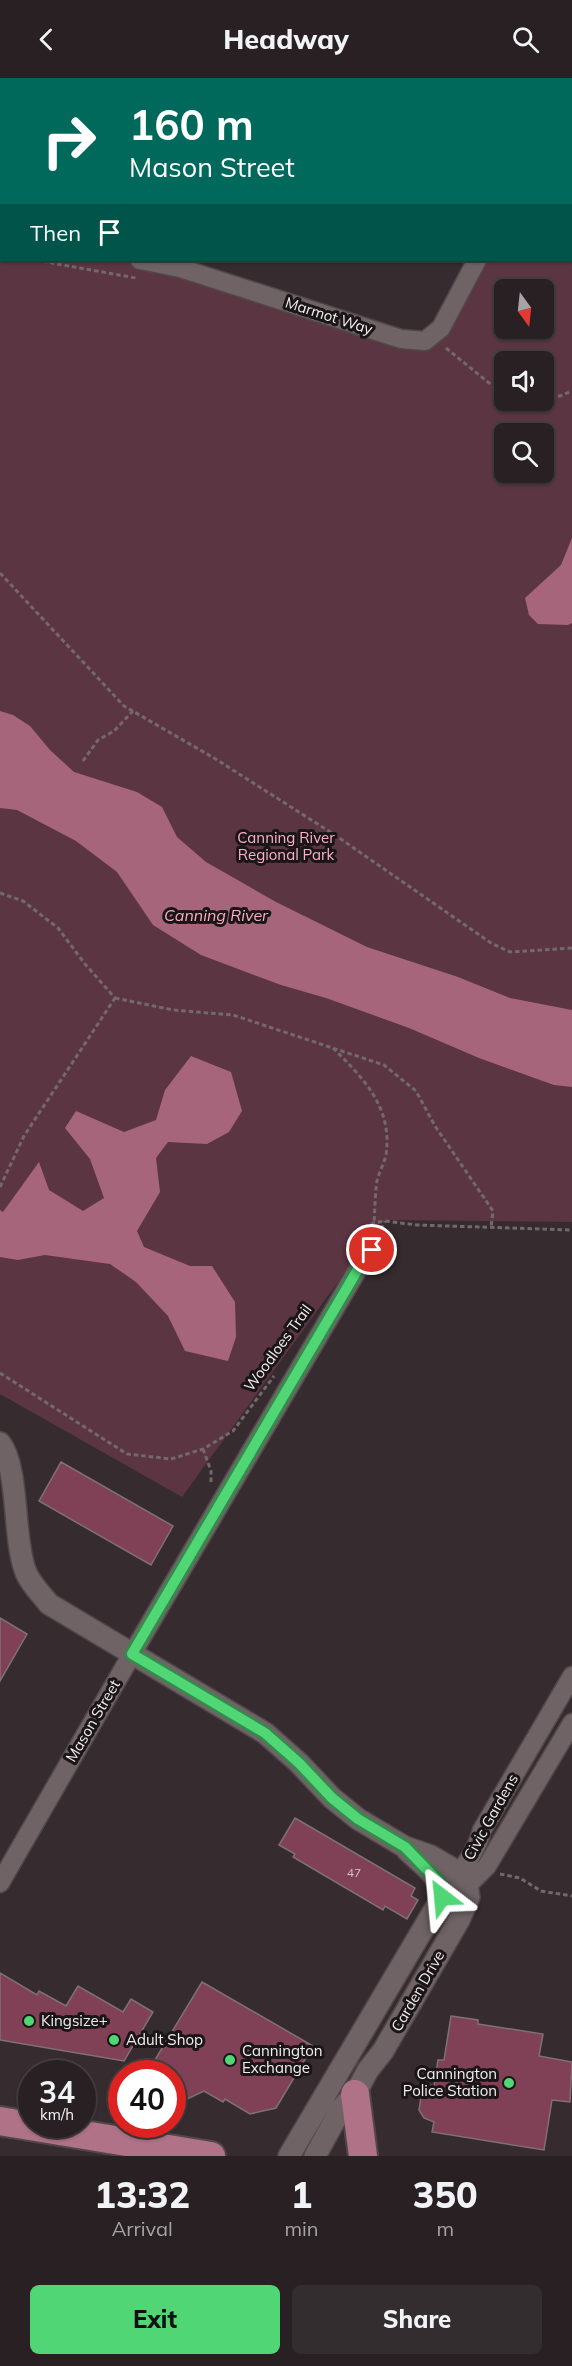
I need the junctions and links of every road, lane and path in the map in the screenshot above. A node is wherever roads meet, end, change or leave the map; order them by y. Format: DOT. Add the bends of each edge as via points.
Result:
graph roads {
  1 [pos="150,261"];
  2 [pos="476,261"];
  3 [pos="182,264"];
  4 [pos="446,348"];
  5 [pos="494,386"];
  6 [pos="572,391"];
  7 [pos="554,396"];
  8 [pos="0,573"];
  9 [pos="133,711"];
  10 [pos="83,761"];
  11 [pos="0,893"];
  12 [pos="572,948"];
  13 [pos="115,998"];
  14 [pos="332,1046"];
  15 [pos="0,1187"];
  16 [pos="374,1223"];
  17 [pos="490,1227"];
  18 [pos="572,1230"];
  19 [pos="367,1244"];
  20 [pos="279,1369"];
  21 [pos="0,1372"];
  22 [pos="0,1443"];
  23 [pos="203,1449"];
  24 [pos="219,1506"];
  25 [pos="132,1654"];
  26 [pos="572,1676"];
  27 [pos="572,1723"];
  28 [pos="405,1847"];
  29 [pos="496,1873"];
  30 [pos="464,1879"];
  31 [pos="0,1883"];
  32 [pos="443,1890"];
  33 [pos="572,1896"];
  34 [pos="371,2016"];
  35 [pos="395,2030"];
  36 [pos="355,2094"];
  37 [pos="0,2121"];
  38 [pos="211,2156"];
  39 [pos="290,2156"];
  40 [pos="315,2156"];
  41 [pos="363,2156"];
  1 -- 3 [label="street, Marmot Way"];
  2 -- 3 [label="street, Marmot Way" via="441,328 424,341 400,339"];
  4 -- 5 [label="path"];
  6 -- 7 [label="path"];
  8 -- 9 [label="path" via="124,706"];
  9 -- 10 [label="path" via="114,731 98,740"];
  9 -- 12 [label="path" via="335,835 490,943 510,952"];
  11 -- 13 [label="path" via="23,901 58,928"];
  13 -- 14 [label="path" via="173,1010 233,1015"];
  13 -- 15 [label="path" via="24,1136"];
  14 -- 16 [label="path" via="376,1096 385,1125 386,1155 377,1181"];
  14 -- 17 [label="path" via="384,1065 416,1091 493,1211"];
  16 -- 17 [label="path"];
  16 -- 19 [label="path" via="366,1228"];
  17 -- 18 [label="path"];
  19 -- 24 [label="street, Mason Street" via="361,1264"];
  20 -- 23 [label="path, Woodloes Trail" via="232,1431"];
  21 -- 23 [label="path, Woodloes Trail" via="127,1454 171,1460"];
  22 -- 25 [label="street" via="11,1474 25,1573 49,1604"];
  23 -- 24 [label="path" via="211,1471 210,1500"];
  24 -- 25 [label="street, Mason Street"];
  25 -- 28 [label="street" via="265,1733 332,1798"];
  25 -- 31 [label="street, Mason Street"];
  26 -- 30 [label="street, Civic Gardens" via="482,1830"];
  27 -- 30 [label="street, Civic Gardens" via="487,1866"];
  28 -- 30 [label="street" via="431,1856"];
  28 -- 32 [label="street"];
  29 -- 33 [label="path" via="520,1878 541,1891"];
  30 -- 32 [label="street, Civic Gardens"];
  30 -- 35 [label="street, Carden Drive" via="469,1898 464,1910"];
  32 -- 34 [label="street, Carden Drive" via="439,1904"];
  34 -- 35 [label="street"];
  34 -- 39 [label="street, Carden Drive"];
  35 -- 36 [label="street, Carden Drive"];
  36 -- 40 [label="street, Carden Drive" via="341,2109"];
  36 -- 41 [label="highway"];
  37 -- 38 [label="highway"];
}
